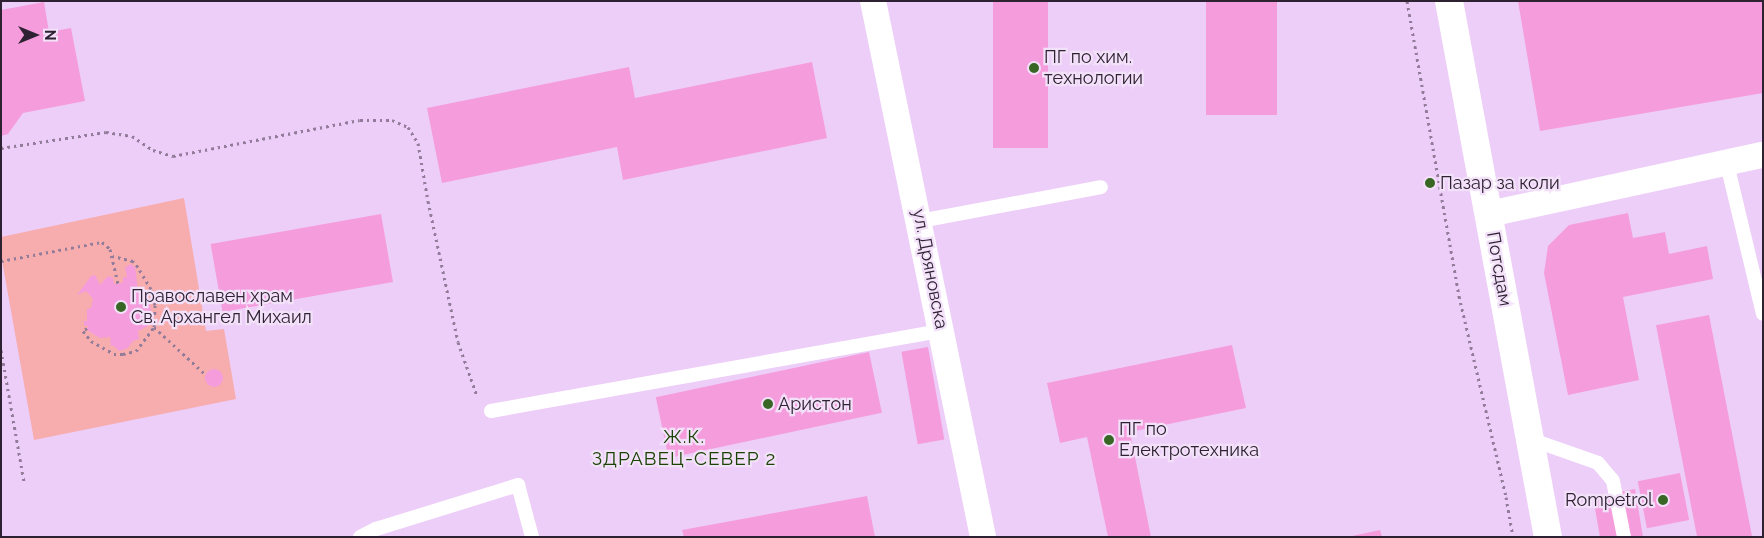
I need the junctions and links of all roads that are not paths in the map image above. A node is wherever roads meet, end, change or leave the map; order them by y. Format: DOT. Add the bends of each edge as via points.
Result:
graph roads {
  1 [pos="873,1"];
  2 [pos="1449,1"];
  3 [pos="1763,155"];
  4 [pos="1727,164"];
  5 [pos="1101,187"];
  6 [pos="1489,214"];
  7 [pos="920,221"];
  8 [pos="1761,292"];
  9 [pos="1763,314"];
  10 [pos="942,331"];
  11 [pos="491,410"];
  12 [pos="1530,439"];
  13 [pos="377,533"];
  14 [pos="360,537"];
  15 [pos="532,537"];
  16 [pos="983,537"];
  17 [pos="1548,537"];
  18 [pos="1624,537"];
  1 -- 7 [label="street, ул. Дряновска"];
  2 -- 6 [label="street, Потсдам"];
  3 -- 4 [label="street"];
  4 -- 6 [label="street"];
  4 -- 8 [label="lane"];
  5 -- 7 [label="lane"];
  6 -- 12 [label="street, Потсдам"];
  7 -- 10 [label="street, ул. Дряновска"];
  8 -- 9 [label="lane"];
  10 -- 11 [label="lane"];
  10 -- 16 [label="street, ул. Дряновска"];
  12 -- 17 [label="street, Потсдам"];
  12 -- 18 [label="lane" via="1598,463 1613,482"];
  13 -- 14 [label="lane"];
  13 -- 15 [label="lane" via="518,485"];
}
